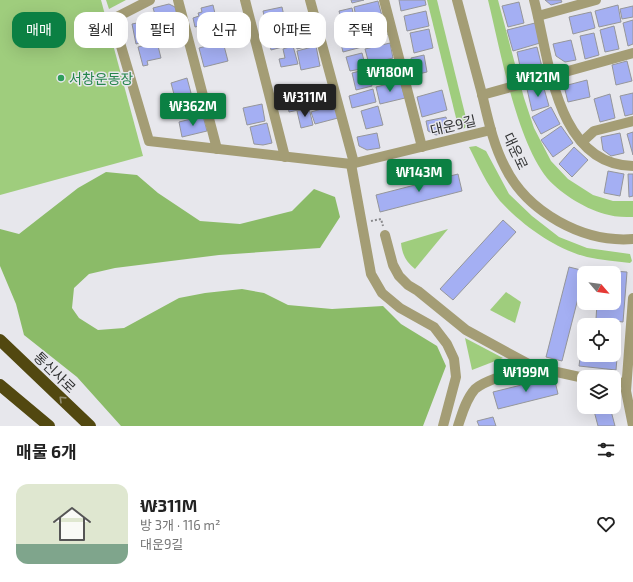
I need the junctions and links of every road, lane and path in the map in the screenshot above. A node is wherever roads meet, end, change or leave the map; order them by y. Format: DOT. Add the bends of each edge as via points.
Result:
graph roads {
  1 [pos="150,0"];
  2 [pos="178,0"];
  3 [pos="245,0"];
  4 [pos="310,0"];
  5 [pos="384,0"];
  6 [pos="457,0"];
  7 [pos="534,0"];
  8 [pos="596,0"];
  9 [pos="538,16"];
  10 [pos="633,53"];
  11 [pos="552,75"];
  12 [pos="482,95"];
  13 [pos="633,121"];
  14 [pos="491,130"];
  15 [pos="582,142"];
  16 [pos="422,147"];
  17 [pos="217,149"];
  18 [pos="285,157"];
  19 [pos="352,163"];
  20 [pos="633,166"];
  21 [pos="362,223"];
  22 [pos="384,235"];
  23 [pos="633,239"];
  24 [pos="633,298"];
  25 [pos="0,340"];
  26 [pos="534,367"];
  27 [pos="577,376"];
  28 [pos="0,385"];
  29 [pos="628,388"];
  30 [pos="50,426"];
  31 [pos="90,426"];
  32 [pos="443,426"];
  33 [pos="458,426"];
  34 [pos="633,426"];
  1 -- 17 [label="street, 대운9길" via="113,19 149,140"];
  2 -- 17 [label="street"];
  3 -- 18 [label="street"];
  4 -- 19 [label="street"];
  5 -- 16 [label="street, 대운9길"];
  6 -- 12 [label="street, 대운로"];
  7 -- 9 [label="street"];
  8 -- 9 [label="street"];
  9 -- 11 [label="street"];
  10 -- 11 [label="street"];
  11 -- 12 [label="street"];
  11 -- 15 [label="street" via="561,109"];
  12 -- 14 [label="street, 대운로"];
  13 -- 15 [label="street" via="594,131"];
  14 -- 16 [label="street, 대운9길"];
  14 -- 23 [label="street, 대운로" via="505,167 515,183 549,215 595,236"];
  15 -- 20 [label="street" via="606,160"];
  16 -- 19 [label="street, 대운9길"];
  17 -- 18 [label="street, 대운9길"];
  18 -- 19 [label="street, 대운9길"];
  19 -- 21 [label="street"];
  21 -- 22 [label="path" via="381,219"];
  21 -- 32 [label="street" via="371,274 382,293 400,308 434,327 447,344 454,359 456,376"];
  22 -- 26 [label="street" via="393,264 408,285 466,330"];
  24 -- 29 [label="street"];
  31 -- 25 [label="highway, 통신사로, one-way"];
  26 -- 27 [label="street"];
  26 -- 33 [label="street" via="493,380 476,389 463,408"];
  28 -- 30 [label="highway"];
  29 -- 34 [label="street"];
}
